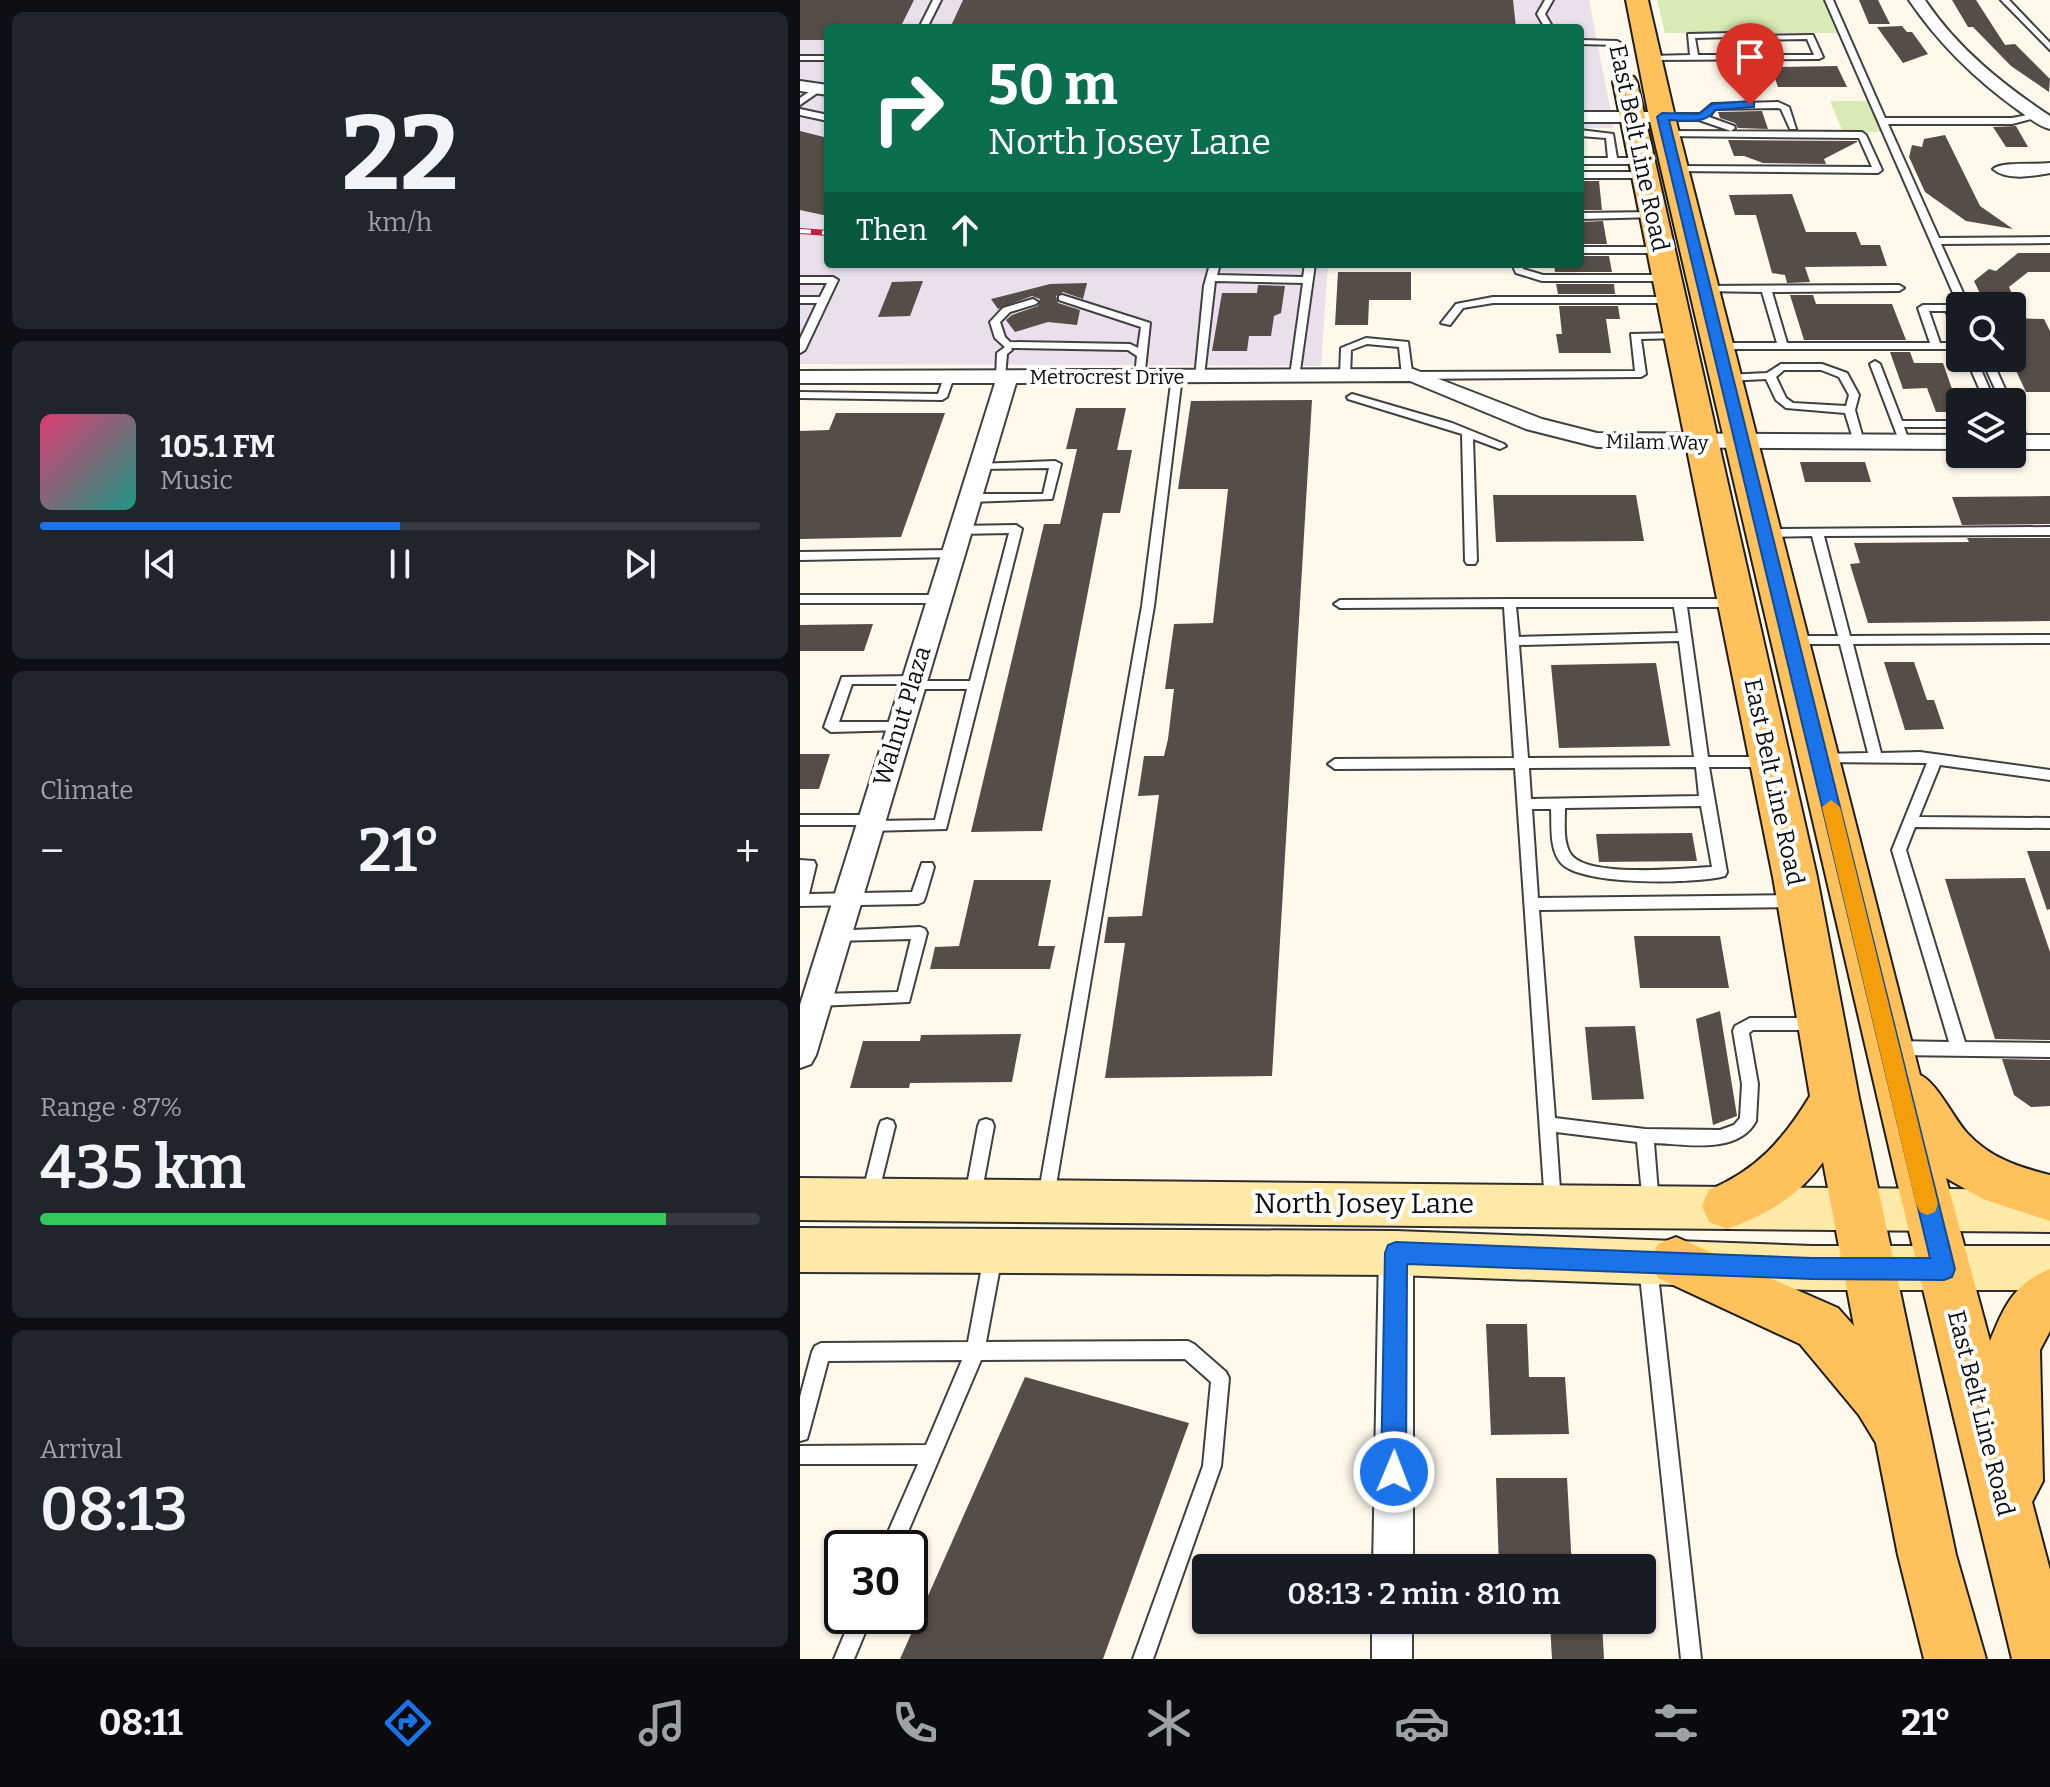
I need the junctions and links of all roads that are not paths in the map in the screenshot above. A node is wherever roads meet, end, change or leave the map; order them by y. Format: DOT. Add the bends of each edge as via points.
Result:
graph roads {
  1 [pos="937,0"];
  2 [pos="1549,0"];
  3 [pos="1637,0"];
  4 [pos="1829,0"];
  5 [pos="1917,0"];
  6 [pos="2005,0"];
  7 [pos="1611,14"];
  8 [pos="925,24"];
  9 [pos="1547,24"];
  10 [pos="1584,42"];
  11 [pos="1617,43"];
  12 [pos="2050,48"];
  13 [pos="800,58"];
  14 [pos="824,58"];
  15 [pos="1650,58"];
  16 [pos="1694,58"];
  17 [pos="800,86"];
  18 [pos="824,89"];
  19 [pos="824,90"];
  20 [pos="800,102"];
  21 [pos="800,112"];
  22 [pos="824,117"];
  23 [pos="1584,117"];
  24 [pos="1633,117"];
  25 [pos="1700,117"];
  26 [pos="2044,120"];
  27 [pos="1883,121"];
  28 [pos="1664,125"];
  29 [pos="1793,127"];
  30 [pos="1821,127"];
  31 [pos="1584,133"];
  32 [pos="1584,161"];
  33 [pos="1613,161"];
  34 [pos="1643,168"];
  35 [pos="1675,168"];
  36 [pos="2050,168"];
  37 [pos="2002,169"];
  38 [pos="1584,175"];
  39 [pos="1654,215"];
  40 [pos="1584,216"];
  41 [pos="2050,240"];
  42 [pos="1935,241"];
  43 [pos="1584,250"];
  44 [pos="1661,250"];
  45 [pos="1214,268"];
  46 [pos="1310,268"];
  47 [pos="1518,268"];
  48 [pos="1211,278"];
  49 [pos="800,280"];
  50 [pos="1308,280"];
  51 [pos="1899,288"];
  52 [pos="1669,289"];
  53 [pos="1704,289"];
  54 [pos="1766,289"];
  55 [pos="1957,292"];
  56 [pos="1062,298"];
  57 [pos="800,300"];
  58 [pos="824,300"];
  59 [pos="1033,302"];
  60 [pos="1946,308"];
  61 [pos="1446,323"];
  62 [pos="800,325"];
  63 [pos="812,325"];
  64 [pos="1679,336"];
  65 [pos="1718,346"];
  66 [pos="1783,346"];
  67 [pos="1936,346"];
  68 [pos="1946,346"];
  69 [pos="1007,348"];
  70 [pos="800,350"];
  71 [pos="1142,355"];
  72 [pos="1875,364"];
  73 [pos="1003,374"];
  74 [pos="1177,376"];
  75 [pos="1199,376"];
  76 [pos="1295,376"];
  77 [pos="1410,376"];
  78 [pos="1770,376"];
  79 [pos="800,377"];
  80 [pos="949,377"];
  81 [pos="1140,377"];
  82 [pos="1726,378"];
  83 [pos="1348,386"];
  84 [pos="800,395"];
  85 [pos="1850,410"];
  86 [pos="1946,426"];
  87 [pos="1901,433"];
  88 [pos="1467,434"];
  89 [pos="1946,440"];
  90 [pos="1859,442"];
  91 [pos="2026,442"];
  92 [pos="2050,442"];
  93 [pos="1701,443"];
  94 [pos="1742,443"];
  95 [pos="1500,446"];
  96 [pos="979,466"];
  97 [pos="969,498"];
  98 [pos="2050,531"];
  99 [pos="1817,532"];
  100 [pos="1765,533"];
  101 [pos="956,542"];
  102 [pos="800,556"];
  103 [pos="1471,561"];
  104 [pos="800,599"];
  105 [pos="938,599"];
  106 [pos="1510,603"];
  107 [pos="1680,603"];
  108 [pos="1735,603"];
  109 [pos="1340,604"];
  110 [pos="1684,637"];
  111 [pos="2050,639"];
  112 [pos="1792,640"];
  113 [pos="1845,640"];
  114 [pos="1513,641"];
  115 [pos="912,682"];
  116 [pos="975,685"];
  117 [pos="899,727"];
  118 [pos="1876,758"];
  119 [pos="1820,759"];
  120 [pos="1935,760"];
  121 [pos="1521,762"];
  122 [pos="1704,762"];
  123 [pos="1769,762"];
  124 [pos="1335,764"];
  125 [pos="2050,775"];
  126 [pos="1707,801"];
  127 [pos="1558,803"];
  128 [pos="1524,804"];
  129 [pos="800,820"];
  130 [pos="1911,822"];
  131 [pos="869,823"];
  132 [pos="2050,823"];
  133 [pos="800,865"];
  134 [pos="927,867"];
  135 [pos="846,898"];
  136 [pos="800,900"];
  137 [pos="1799,901"];
  138 [pos="1531,904"];
  139 [pos="835,935"];
  140 [pos="1874,981"];
  141 [pos="812,991"];
  142 [pos="1822,1024"];
  143 [pos="1959,1049"];
  144 [pos="2050,1050"];
  145 [pos="800,1055"];
  146 [pos="1892,1058"];
  147 [pos="1835,1098"];
  148 [pos="1547,1124"];
  149 [pos="887,1126"];
  150 [pos="986,1126"];
  151 [pos="1645,1136"];
  152 [pos="2050,1198"];
  153 [pos="800,1199"];
  154 [pos="869,1200"];
  155 [pos="972,1200"];
  156 [pos="1046,1201"];
  157 [pos="1553,1204"];
  158 [pos="1651,1205"];
  159 [pos="1727,1206"];
  160 [pos="1857,1207"];
  161 [pos="1928,1208"];
  162 [pos="2050,1211"];
  163 [pos="800,1250"];
  164 [pos="993,1251"];
  165 [pos="1396,1253"];
  166 [pos="1662,1261"];
  167 [pos="2050,1268"];
  168 [pos="1870,1269"];
  169 [pos="1944,1269"];
  170 [pos="2050,1294"];
  171 [pos="975,1352"];
  172 [pos="800,1432"];
  173 [pos="1903,1437"];
  174 [pos="932,1454"];
  175 [pos="800,1455"];
  176 [pos="899,1530"];
  177 [pos="2014,1543"];
  178 [pos="1393,1554"];
  179 [pos="854,1634"];
  180 [pos="1392,1634"];
  181 [pos="844,1659"];
  182 [pos="1143,1659"];
  183 [pos="1392,1659"];
  184 [pos="1691,1659"];
  185 [pos="1955,1659"];
  186 [pos="2043,1659"];
  1 -- 8 [label="lane"];
  2 -- 9 [label="lane" via="1541,14"];
  3 -- 15 [label="main road, East Belt Line Road"];
  4 -- 27 [label="lane"];
  5 -- 26 [label="street" via="1945,38"];
  6 -- 12 [label="lane"];
  7 -- 11 [label="main road, East Belt Line Road"];
  10 -- 11 [label="lane"];
  11 -- 24 [label="main road, East Belt Line Road"];
  13 -- 14 [label="lane"];
  15 -- 16 [label="lane"];
  15 -- 28 [label="main road, East Belt Line Road"];
  16 -- 16 [label="lane" via="1790,57 1819,57 1810,37 1732,35 1691,36"];
  17 -- 18 [label="street"];
  19 -- 20 [label="lane"];
  21 -- 22 [label="lane"];
  23 -- 24 [label="street"];
  24 -- 28 [label="street"];
  24 -- 34 [label="main road, East Belt Line Road"];
  25 -- 28 [label="lane"];
  25 -- 29 [label="lane" via="1725,128"];
  25 -- 29 [label="lane" via="1722,105 1778,105 1785,107"];
  26 -- 27 [label="lane"];
  27 -- 42 [label="lane"];
  28 -- 35 [label="main road, East Belt Line Road"];
  28 -- 35 [label="lane" via="1862,135 1878,170"];
  29 -- 30 [label="lane"];
  31 -- 33 [label="lane" via="1610,136"];
  32 -- 33 [label="lane"];
  33 -- 34 [label="lane"];
  34 -- 38 [label="lane"];
  34 -- 39 [label="main road, East Belt Line Road"];
  35 -- 53 [label="main road, East Belt Line Road"];
  36 -- 37 [label="street"];
  39 -- 40 [label="lane"];
  39 -- 44 [label="main road, East Belt Line Road"];
  41 -- 42 [label="lane"];
  42 -- 55 [label="lane"];
  43 -- 44 [label="lane"];
  44 -- 52 [label="main road, East Belt Line Road"];
  45 -- 48 [label="lane"];
  46 -- 50 [label="lane"];
  47 -- 52 [label="lane" via="1527,276"];
  48 -- 50 [label="lane"];
  48 -- 75 [label="lane"];
  49 -- 58 [label="lane" via="833,280"];
  50 -- 76 [label="lane"];
  51 -- 54 [label="lane"];
  52 -- 61 [label="lane" via="1493,300 1460,306"];
  52 -- 64 [label="main road, East Belt Line Road"];
  53 -- 54 [label="lane"];
  53 -- 65 [label="main road, East Belt Line Road"];
  54 -- 66 [label="lane"];
  56 -- 71 [label="lane" via="1146,325"];
  57 -- 58 [label="lane"];
  58 -- 63 [label="lane"];
  59 -- 69 [label="lane" via="999,314 995,322"];
  60 -- 67 [label="lane" via="1923,308"];
  62 -- 63 [label="lane"];
  63 -- 70 [label="lane"];
  64 -- 77 [label="lane" via="1635,336 1641,374"];
  64 -- 93 [label="main road, East Belt Line Road"];
  65 -- 66 [label="lane"];
  65 -- 82 [label="main road, East Belt Line Road"];
  66 -- 67 [label="lane"];
  67 -- 68 [label="lane"];
  69 -- 71 [label="lane" via="1130,347"];
  69 -- 73 [label="lane" via="1010,358"];
  71 -- 81 [label="lane"];
  72 -- 87 [label="lane"];
  73 -- 80 [label="street, Metrocrest Drive"];
  73 -- 81 [label="street, Metrocrest Drive"];
  73 -- 96 [label="street, Walnut Plaza"];
  74 -- 75 [label="street, Metrocrest Drive"];
  74 -- 81 [label="street, Metrocrest Drive"];
  74 -- 156 [label="lane" via="1148,606"];
  75 -- 76 [label="street, Metrocrest Drive"];
  76 -- 83 [label="street, Metrocrest Drive"];
  77 -- 83 [label="street, Metrocrest Drive"];
  77 -- 83 [label="lane" via="1404,344 1366,341 1346,348"];
  77 -- 93 [label="street, Milam Way" via="1565,433 1597,440"];
  78 -- 82 [label="lane"];
  78 -- 85 [label="lane" via="1781,400 1790,406"];
  78 -- 85 [label="lane" via="1781,367 1835,370 1854,395"];
  79 -- 80 [label="street, Metrocrest Drive"];
  80 -- 84 [label="lane" via="942,397"];
  82 -- 94 [label="main road, East Belt Line Road"];
  83 -- 88 [label="lane"];
  85 -- 90 [label="lane"];
  86 -- 87 [label="lane"];
  87 -- 89 [label="street, Milam Way"];
  87 -- 90 [label="street, Milam Way"];
  88 -- 95 [label="lane"];
  88 -- 103 [label="lane"];
  90 -- 94 [label="street, Milam Way"];
  91 -- 92 [label="street"];
  93 -- 94 [label="street, Milam Way"];
  93 -- 108 [label="main road, East Belt Line Road"];
  94 -- 100 [label="main road, East Belt Line Road"];
  96 -- 97 [label="street, Walnut Plaza"];
  96 -- 97 [label="lane" via="1055,464 1048,497"];
  97 -- 101 [label="street, Walnut Plaza"];
  98 -- 99 [label="lane"];
  99 -- 100 [label="lane"];
  99 -- 113 [label="lane"];
  100 -- 112 [label="main road, East Belt Line Road"];
  101 -- 102 [label="lane"];
  101 -- 105 [label="street, Walnut Plaza"];
  101 -- 116 [label="lane" via="1016,529"];
  104 -- 105 [label="lane"];
  105 -- 115 [label="street, Walnut Plaza"];
  106 -- 107 [label="lane"];
  106 -- 109 [label="lane"];
  106 -- 114 [label="lane"];
  107 -- 108 [label="lane"];
  107 -- 110 [label="lane"];
  108 -- 119 [label="main road" via="1761,631 1783,724"];
  108 -- 123 [label="main road, East Belt Line Road"];
  110 -- 114 [label="lane"];
  110 -- 122 [label="lane"];
  111 -- 113 [label="lane"];
  112 -- 113 [label="lane"];
  112 -- 119 [label="main road, East Belt Line Road"];
  113 -- 118 [label="lane"];
  114 -- 121 [label="lane"];
  115 -- 116 [label="lane"];
  115 -- 117 [label="street, Walnut Plaza"];
  115 -- 117 [label="lane" via="847,680 831,727"];
  116 -- 131 [label="lane" via="941,825"];
  117 -- 131 [label="street, Walnut Plaza"];
  118 -- 119 [label="lane"];
  118 -- 120 [label="lane"];
  119 -- 140 [label="main road, East Belt Line Road"];
  120 -- 125 [label="lane"];
  120 -- 130 [label="lane"];
  121 -- 122 [label="lane"];
  121 -- 124 [label="lane"];
  121 -- 128 [label="lane"];
  122 -- 123 [label="lane"];
  122 -- 126 [label="lane"];
  123 -- 137 [label="main road, East Belt Line Road"];
  123 -- 140 [label="main road" via="1801,788 1838,924"];
  126 -- 127 [label="lane"];
  126 -- 127 [label="lane" via="1720,872 1609,874 1570,863 1563,855"];
  127 -- 128 [label="lane"];
  128 -- 138 [label="lane"];
  129 -- 131 [label="lane"];
  130 -- 132 [label="lane"];
  130 -- 143 [label="lane" via="1899,850"];
  131 -- 135 [label="street, Walnut Plaza"];
  133 -- 136 [label="lane" via="809,865"];
  134 -- 135 [label="lane" via="918,898"];
  135 -- 136 [label="lane"];
  135 -- 139 [label="street, Walnut Plaza"];
  137 -- 138 [label="lane"];
  137 -- 142 [label="main road, East Belt Line Road"];
  138 -- 148 [label="lane"];
  139 -- 141 [label="street, Walnut Plaza"];
  139 -- 141 [label="lane" via="920,933 904,998"];
  140 -- 146 [label="main road, East Belt Line Road"];
  141 -- 145 [label="street, Walnut Plaza"];
  142 -- 147 [label="main road, East Belt Line Road"];
  142 -- 151 [label="lane" via="1750,1024 1741,1031 1750,1084 1748,1121 1739,1131 1720,1137"];
  143 -- 144 [label="lane"];
  143 -- 146 [label="lane"];
  146 -- 152 [label="main road" via="1936,1134 1958,1160 1980,1175"];
  146 -- 161 [label="main road, East Belt Line Road"];
  147 -- 159 [label="main road" via="1803,1154 1774,1182"];
  147 -- 160 [label="main road, East Belt Line Road"];
  148 -- 151 [label="lane"];
  148 -- 157 [label="lane"];
  149 -- 154 [label="lane"];
  150 -- 155 [label="lane"];
  151 -- 158 [label="lane"];
  153 -- 154 [label="main road, North Josey Lane"];
  154 -- 155 [label="main road, North Josey Lane"];
  155 -- 156 [label="main road, North Josey Lane"];
  156 -- 157 [label="main road, North Josey Lane"];
  157 -- 158 [label="main road, North Josey Lane"];
  158 -- 159 [label="main road, North Josey Lane"];
  159 -- 160 [label="main road, North Josey Lane"];
  160 -- 161 [label="main road, North Josey Lane"];
  160 -- 168 [label="main road, East Belt Line Road"];
  161 -- 162 [label="main road, North Josey Lane"];
  161 -- 169 [label="main road, East Belt Line Road"];
  163 -- 164 [label="main road, North Josey Lane"];
  164 -- 165 [label="main road, North Josey Lane"];
  164 -- 171 [label="lane"];
  165 -- 166 [label="main road, North Josey Lane"];
  165 -- 178 [label="street"];
  166 -- 168 [label="main road, North Josey Lane"];
  166 -- 173 [label="main road" via="1819,1326 1879,1396"];
  166 -- 184 [label="lane"];
  167 -- 169 [label="main road, North Josey Lane"];
  168 -- 169 [label="main road, North Josey Lane"];
  168 -- 173 [label="main road, East Belt Line Road"];
  169 -- 177 [label="main road, East Belt Line Road"];
  170 -- 177 [label="main road" via="2027,1317 2013,1350"];
  171 -- 172 [label="lane" via="821,1352"];
  171 -- 174 [label="lane"];
  171 -- 182 [label="lane" via="1188,1350 1220,1378 1212,1466"];
  173 -- 185 [label="main road, East Belt Line Road"];
  174 -- 175 [label="lane"];
  174 -- 176 [label="lane"];
  177 -- 186 [label="main road, East Belt Line Road"];
  179 -- 181 [label="lane"];
  180 -- 183 [label="street"];
}
